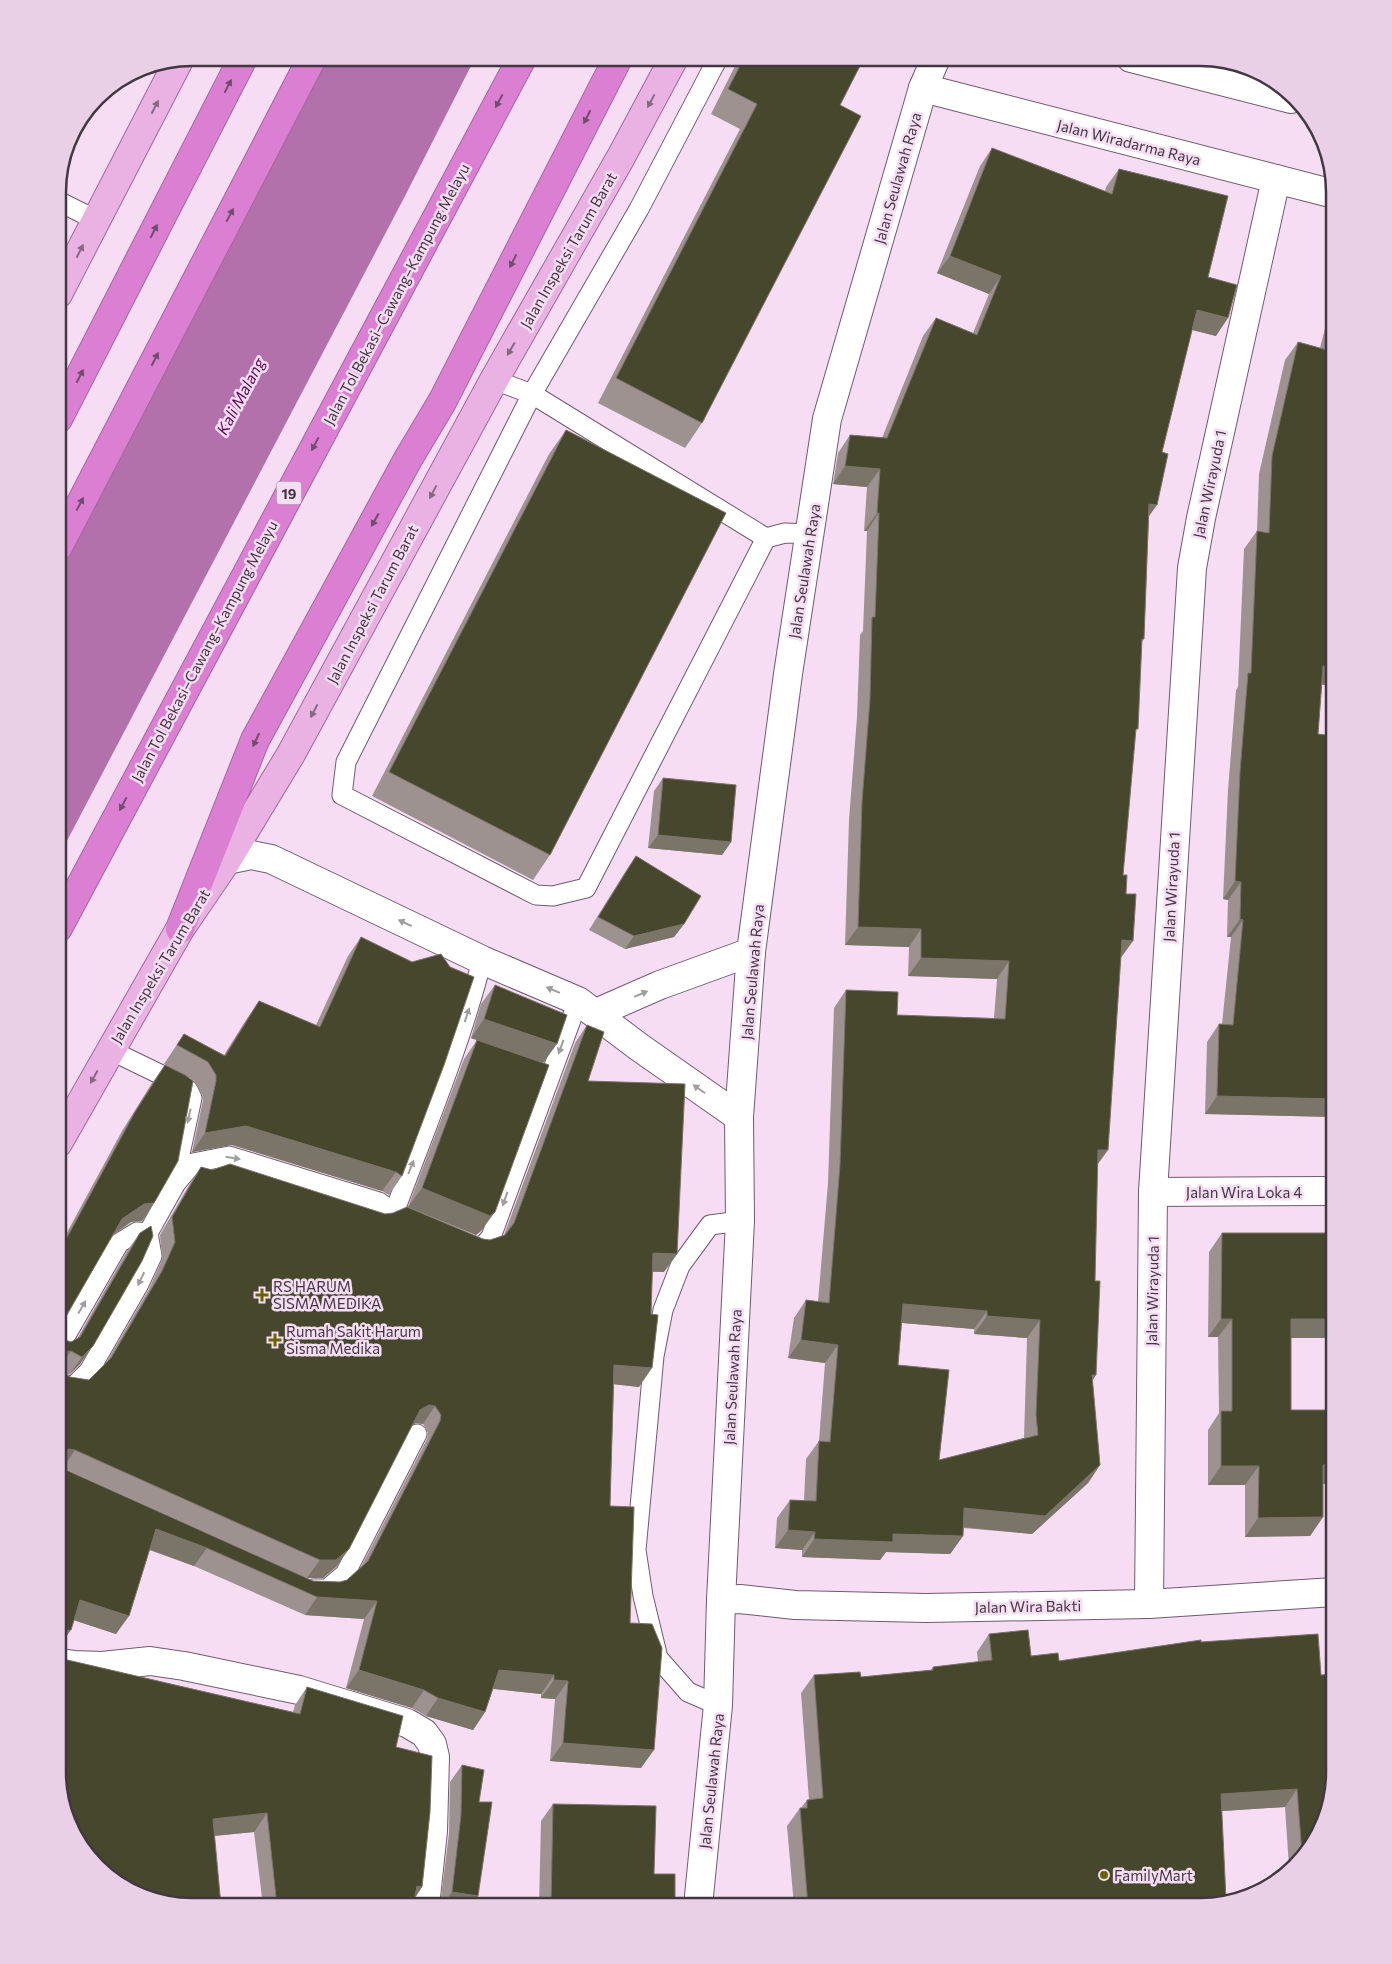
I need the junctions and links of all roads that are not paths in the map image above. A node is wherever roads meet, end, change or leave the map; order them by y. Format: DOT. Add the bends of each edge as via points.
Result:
graph roads {
  1 [pos="239,66"];
  2 [pos="308,66"];
  3 [pos="518,66"];
  4 [pos="614,66"];
  5 [pos="669,66"];
  6 [pos="175,67"];
  7 [pos="714,67"];
  8 [pos="932,67"];
  9 [pos="1166,67"];
  10 [pos="923,88"];
  11 [pos="1281,97"];
  12 [pos="1276,179"];
  13 [pos="1326,192"];
  14 [pos="67,205"];
  15 [pos="96,220"];
  16 [pos="67,277"];
  17 [pos="494,380"];
  18 [pos="532,394"];
  19 [pos="67,402"];
  20 [pos="67,530"];
  21 [pos="811,534"];
  22 [pos="766,538"];
  23 [pos="227,860"];
  24 [pos="67,912"];
  25 [pos="180,928"];
  26 [pos="751,952"];
  27 [pos="482,960"];
  28 [pos="587,1007"];
  29 [pos="457,1045"];
  30 [pos="110,1050"];
  31 [pos="476,1051"];
  32 [pos="531,1070"];
  33 [pos="550,1077"];
  34 [pos="740,1117"];
  35 [pos="66,1127"];
  36 [pos="176,1183"];
  37 [pos="282,1191"];
  38 [pos="1326,1191"];
  39 [pos="1153,1192"];
  40 [pos="394,1213"];
  41 [pos="367,1218"];
  42 [pos="740,1222"];
  43 [pos="430,1228"];
  44 [pos="148,1233"];
  45 [pos="448,1236"];
  46 [pos="66,1335"];
  47 [pos="66,1386"];
  48 [pos="416,1434"];
  49 [pos="296,1585"];
  50 [pos="1326,1593"];
  51 [pos="721,1600"];
  52 [pos="1149,1604"];
  53 [pos="66,1664"];
  54 [pos="718,1705"];
  55 [pos="427,1897"];
  56 [pos="699,1898"];
  19 -- 1 [label="highway, one-way"];
  20 -- 2 [label="highway, one-way"];
  3 -- 24 [label="highway, Jalan Tol Bekasi–Cawang–Kampung Melayu / 19, one-way"];
  4 -- 25 [label="highway, one-way" via="442,402 255,740"];
  5 -- 17 [label="main road, Jalan Inspeksi Tarum Barat, one-way"];
  15 -- 6 [label="main road, one-way"];
  7 -- 18 [label="lane" via="639,209"];
  8 -- 10 [label="street, Jalan Seulawah Raya"];
  9 -- 11 [label="street"];
  10 -- 12 [label="street, Jalan Wiradarma Raya"];
  10 -- 21 [label="street, Jalan Seulawah Raya" via="827,419"];
  12 -- 13 [label="street, Jalan Wiradarma Raya"];
  12 -- 39 [label="street, Jalan Wirayuda 1" via="1200,518 1192,568"];
  14 -- 15 [label="lane"];
  16 -- 15 [label="main road, one-way"];
  17 -- 18 [label="lane"];
  17 -- 23 [label="main road, Jalan Inspeksi Tarum Barat, one-way" via="291,754"];
  18 -- 22 [label="lane"];
  18 -- 22 [label="lane" via="346,762 342,795 536,894 553,896 586,888"];
  21 -- 22 [label="lane" via="785,533"];
  21 -- 26 [label="street, Jalan Seulawah Raya"];
  23 -- 25 [label="main road, Jalan Inspeksi Tarum Barat"];
  27 -- 23 [label="street, one-way" via="271,859 251,855"];
  25 -- 30 [label="main road, Jalan Inspeksi Tarum Barat"];
  28 -- 26 [label="street, one-way"];
  26 -- 34 [label="street, Jalan Seulawah Raya"];
  28 -- 27 [label="street, one-way"];
  29 -- 27 [label="lane, one-way"];
  28 -- 33 [label="lane, one-way"];
  34 -- 28 [label="street, one-way"];
  29 -- 31 [label="lane"];
  40 -- 29 [label="lane, one-way"];
  30 -- 35 [label="main road, Jalan Inspeksi Tarum Barat, one-way"];
  30 -- 36 [label="lane, one-way" via="178,1082 192,1098"];
  32 -- 33 [label="lane"];
  33 -- 45 [label="lane, one-way" via="491,1237 484,1246 475,1247"];
  34 -- 42 [label="street, Jalan Seulawah Raya"];
  36 -- 37 [label="lane" via="217,1170"];
  36 -- 40 [label="lane, one-way" via="193,1163 229,1156 378,1202"];
  36 -- 44 [label="lane"];
  38 -- 39 [label="street, Jalan Wira Loka 4"];
  39 -- 52 [label="street, Jalan Wirayuda 1"];
  40 -- 41 [label="lane" via="376,1220"];
  40 -- 43 [label="lane"];
  42 -- 51 [label="street, Jalan Seulawah Raya"];
  42 -- 54 [label="lane" via="710,1225 680,1266 663,1310 654,1356 636,1550 642,1596 658,1658 688,1692"];
  46 -- 44 [label="lane, one-way" via="119,1243 137,1232"];
  44 -- 47 [label="lane, one-way" via="152,1256 140,1284 89,1371 73,1387"];
  48 -- 49 [label="lane" via="345,1574 327,1588 305,1589"];
  50 -- 52 [label="street, Jalan Wira Bakti"];
  51 -- 52 [label="street, Jalan Wira Bakti" via="926,1608"];
  51 -- 54 [label="street, Jalan Seulawah Raya"];
  53 -- 55 [label="street" via="102,1666 150,1661 184,1666 299,1690 407,1723 424,1733 432,1744 435,1757"];
  54 -- 56 [label="street, Jalan Seulawah Raya"];
}
